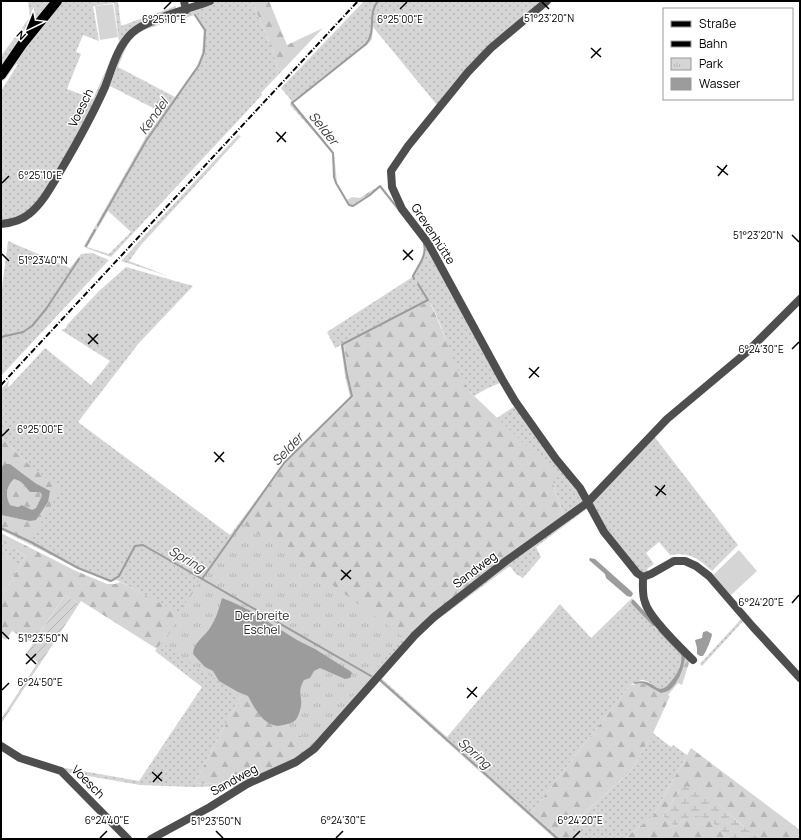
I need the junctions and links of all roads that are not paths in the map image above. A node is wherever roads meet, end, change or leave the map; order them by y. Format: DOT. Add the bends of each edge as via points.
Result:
graph roads {
  1 [pos="57,1"];
  2 [pos="184,1"];
  3 [pos="210,1"];
  4 [pos="547,1"];
  5 [pos="186,10"];
  6 [pos="1,75"];
  7 [pos="1,224"];
  8 [pos="800,299"];
  9 [pos="587,503"];
  10 [pos="643,577"];
  11 [pos="693,660"];
  12 [pos="800,678"];
  13 [pos="1,746"];
  14 [pos="128,839"];
  15 [pos="151,839"];
  1 -- 6 [label="main road"];
  2 -- 5 [label="street"];
  3 -- 5 [label="street, Voesch"];
  4 -- 9 [label="street, Grevenhütte" via="491,48 468,72 402,154 391,171 392,187 402,209 428,243 515,401 580,488"];
  5 -- 7 [label="street, Voesch" via="145,24 126,40 89,121 43,200 30,214"];
  8 -- 9 [label="street, Sandweg" via="747,352 667,419"];
  9 -- 10 [label="street, Grevenhütte" via="604,532"];
  9 -- 15 [label="street, Sandweg" via="434,617 314,749 296,762 247,784"];
  10 -- 11 [label="street" via="645,603 650,612"];
  10 -- 12 [label="street" via="674,561 686,561 696,566 709,576"];
  13 -- 14 [label="street, Voesch" via="20,758 61,771"];
}
